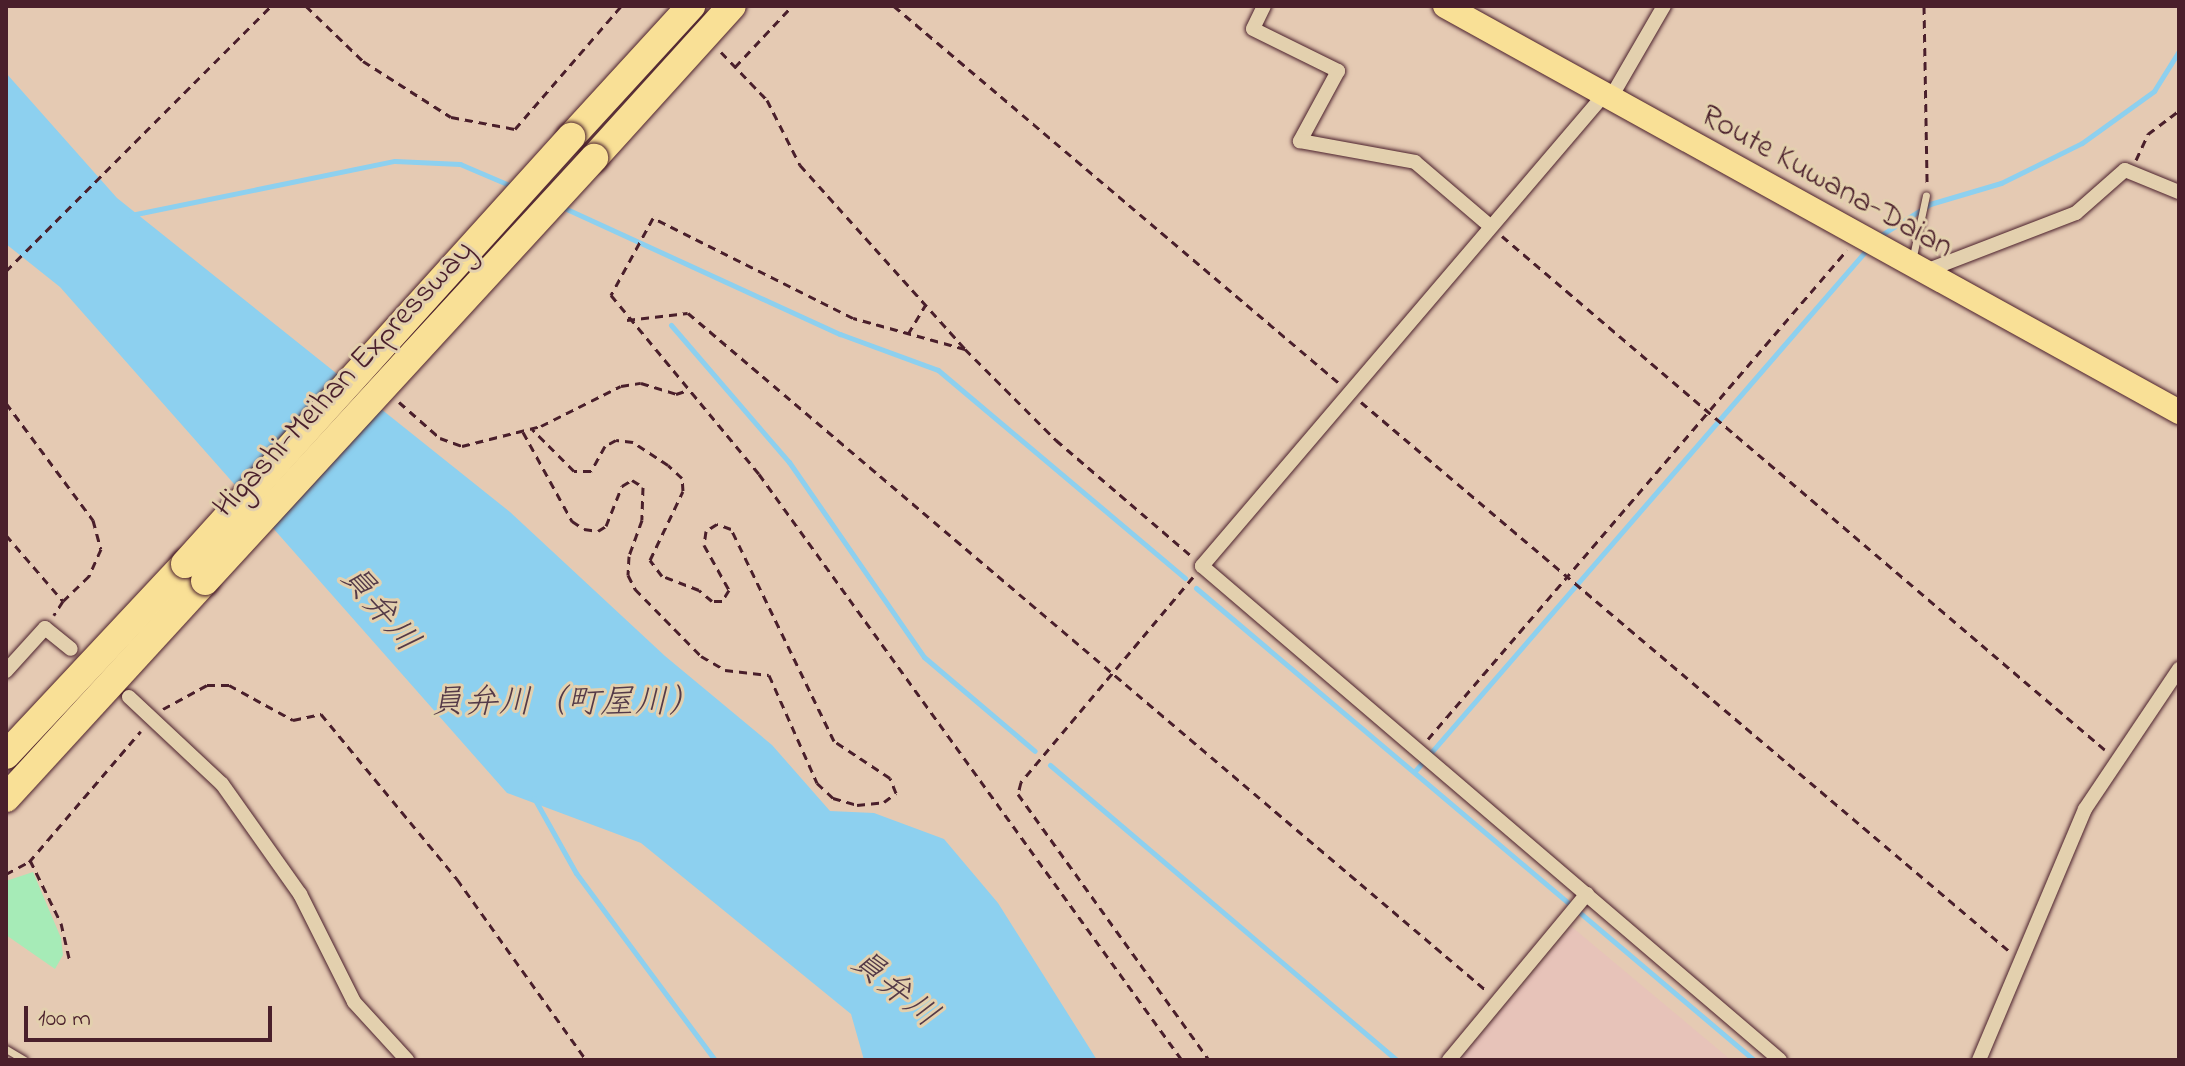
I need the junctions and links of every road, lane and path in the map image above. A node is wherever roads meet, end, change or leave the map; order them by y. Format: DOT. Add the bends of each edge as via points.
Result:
graph roads {
  1 [pos="271,6"];
  2 [pos="306,6"];
  3 [pos="621,6"];
  4 [pos="691,6"];
  5 [pos="732,6"];
  6 [pos="792,6"];
  7 [pos="894,6"];
  8 [pos="1264,6"];
  9 [pos="1445,6"];
  10 [pos="1664,6"];
  11 [pos="1924,6"];
  12 [pos="721,52"];
  13 [pos="735,67"];
  14 [pos="1606,98"];
  15 [pos="2179,111"];
  16 [pos="2131,171"];
  17 [pos="2179,192"];
  18 [pos="1926,195"];
  19 [pos="1490,226"];
  20 [pos="1866,243"];
  21 [pos="1916,270"];
  22 [pos="6,271"];
  23 [pos="925,306"];
  24 [pos="627,320"];
  25 [pos="908,334"];
  26 [pos="965,349"];
  27 [pos="688,390"];
  28 [pos="1349,392"];
  29 [pos="392,398"];
  30 [pos="6,403"];
  31 [pos="2179,412"];
  32 [pos="1710,413"];
  33 [pos="532,429"];
  34 [pos="523,432"];
  35 [pos="6,535"];
  36 [pos="1202,566"];
  37 [pos="195,572"];
  38 [pos="1565,579"];
  39 [pos="63,601"];
  40 [pos="45,628"];
  41 [pos="71,649"];
  42 [pos="2179,669"];
  43 [pos="6,671"];
  44 [pos="1112,673"];
  45 [pos="129,697"];
  46 [pos="153,715"];
  47 [pos="1419,751"];
  48 [pos="6,755"];
  49 [pos="2119,762"];
  50 [pos="6,798"];
  51 [pos="30,860"];
  52 [pos="6,874"];
  53 [pos="1584,898"];
  54 [pos="69,959"];
  55 [pos="2020,960"];
  56 [pos="1499,1001"];
  57 [pos="6,1049"];
  58 [pos="24,1060"];
  59 [pos="407,1060"];
  60 [pos="586,1060"];
  61 [pos="1182,1060"];
  62 [pos="1209,1060"];
  63 [pos="1449,1060"];
  64 [pos="1780,1060"];
  65 [pos="1979,1060"];
  1 -- 22 [label="path"];
  2 -- 3 [label="path" via="363,61 451,117 515,129"];
  4 -- 37 [label="highway, Higashi-Meihan Expressway, bridge"];
  5 -- 37 [label="highway, Higashi-Meihan Expressway, bridge" via="594,158"];
  6 -- 13 [label="path"];
  7 -- 28 [label="path"];
  8 -- 19 [label="street" via="1253,29 1338,71 1300,141 1415,162"];
  9 -- 14 [label="main road, Route Kuwana-Daian"];
  10 -- 14 [label="street"];
  11 -- 18 [label="path"];
  12 -- 13 [label="path"];
  13 -- 23 [label="path" via="767,100 800,165"];
  14 -- 19 [label="street"];
  14 -- 20 [label="main road, Route Kuwana-Daian"];
  15 -- 16 [label="path" via="2148,134"];
  16 -- 17 [label="street"];
  16 -- 21 [label="street" via="2076,213"];
  18 -- 21 [label="lane"];
  19 -- 28 [label="street"];
  19 -- 32 [label="path"];
  20 -- 21 [label="main road, Route Kuwana-Daian"];
  20 -- 32 [label="path"];
  21 -- 31 [label="main road, Route Kuwana-Daian"];
  23 -- 25 [label="path"];
  23 -- 26 [label="path"];
  24 -- 25 [label="path" via="611,295 653,218 853,318"];
  24 -- 27 [label="path"];
  24 -- 44 [label="path" via="688,313"];
  25 -- 26 [label="path"];
  26 -- 36 [label="path" via="1056,440"];
  27 -- 33 [label="path" via="676,394 641,383 621,386"];
  27 -- 61 [label="path" via="759,474"];
  28 -- 36 [label="street"];
  28 -- 38 [label="path"];
  29 -- 34 [label="path" via="440,438 462,446"];
  30 -- 39 [label="path" via="93,520 101,549 89,576"];
  32 -- 38 [label="path"];
  32 -- 49 [label="path"];
  33 -- 34 [label="path"];
  33 -- 34 [label="path" via="574,471 591,471 605,446 616,440 633,442 682,478 683,491 650,560 662,576 722,601 729,590 704,545 706,531 717,524 731,529 834,741 890,778 896,793 884,802 857,805 833,798 817,783 769,675 725,670 701,656 635,589 628,575 629,556 642,520 643,487 632,480 622,486 606,526 584,529 572,521"];
  35 -- 39 [label="path"];
  36 -- 44 [label="path"];
  36 -- 47 [label="street"];
  37 -- 48 [label="highway, Higashi-Meihan Expressway"];
  37 -- 50 [label="highway, Higashi-Meihan Expressway"];
  38 -- 47 [label="path"];
  38 -- 55 [label="path"];
  39 -- 40 [label="path"];
  40 -- 41 [label="street"];
  40 -- 43 [label="street"];
  42 -- 49 [label="street"];
  44 -- 56 [label="path"];
  44 -- 62 [label="path" via="1021,782 1018,794"];
  45 -- 46 [label="street"];
  46 -- 51 [label="path" via="84,803"];
  46 -- 59 [label="street" via="222,784 300,894 354,1002"];
  46 -- 60 [label="path" via="207,685 229,685 293,720 321,714 457,879"];
  47 -- 53 [label="street"];
  49 -- 55 [label="street" via="2079,820"];
  51 -- 52 [label="path"];
  51 -- 54 [label="path" via="61,923"];
  53 -- 56 [label="street"];
  53 -- 64 [label="street"];
  55 -- 65 [label="street"];
  56 -- 63 [label="street"];
  57 -- 58 [label="lane"];
}
